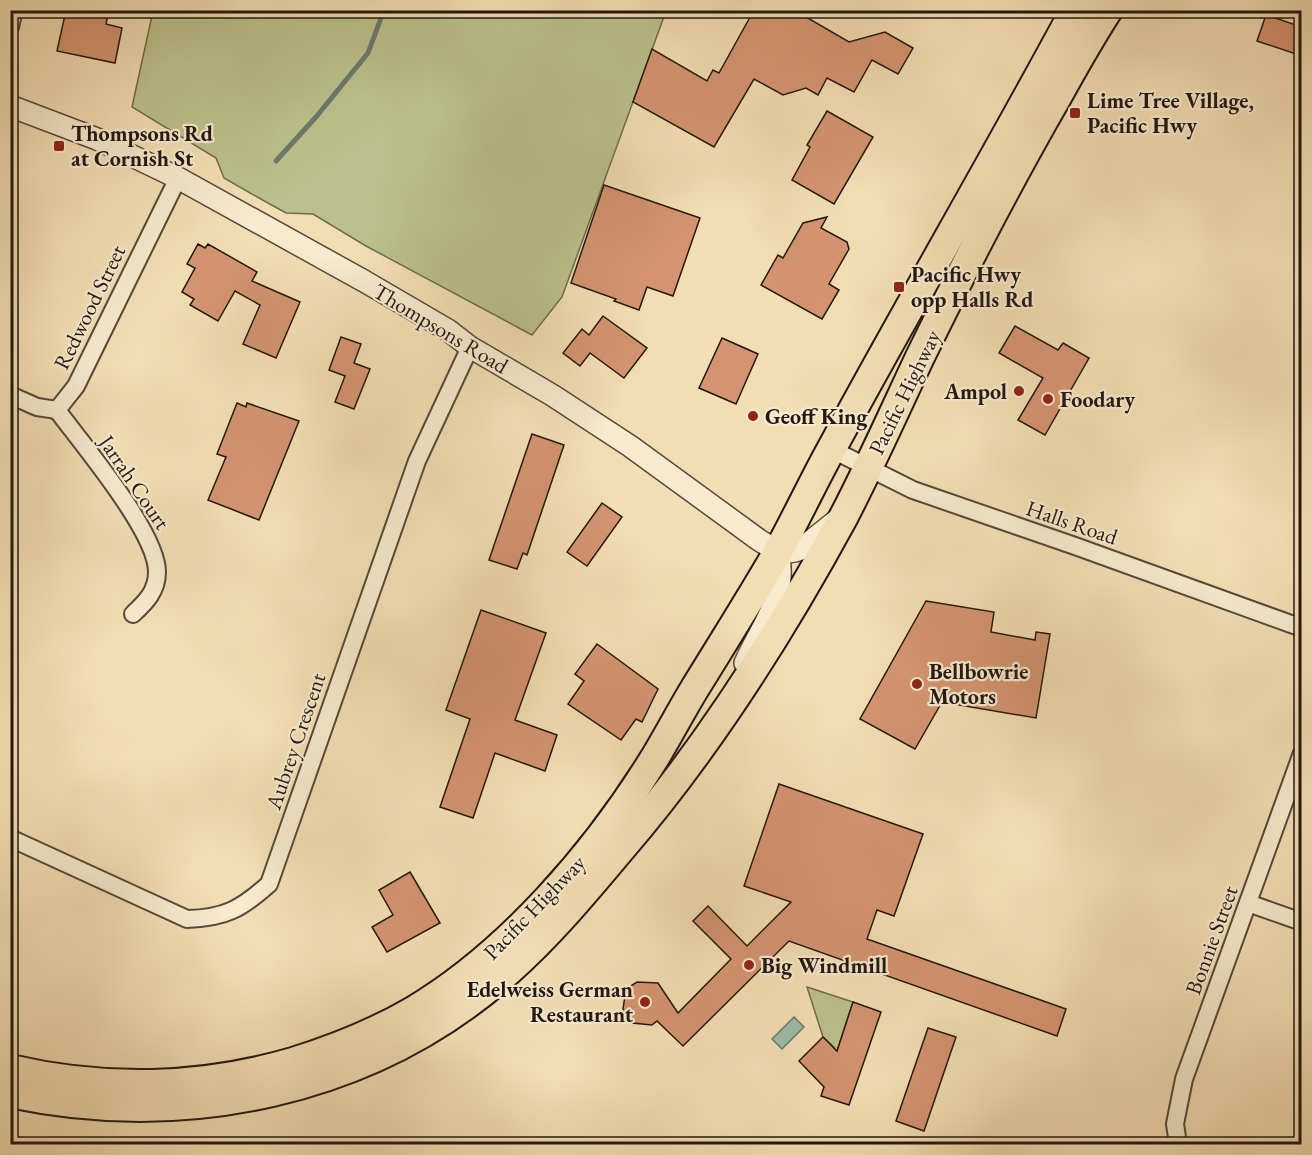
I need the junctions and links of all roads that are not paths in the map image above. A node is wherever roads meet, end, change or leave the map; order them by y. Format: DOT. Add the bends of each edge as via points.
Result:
graph roads {
  1 [pos="14,10"];
  2 [pos="1075,10"];
  3 [pos="1108,10"];
  4 [pos="10,27"];
  5 [pos="10,106"];
  6 [pos="178,177"];
  7 [pos="470,347"];
  8 [pos="10,395"];
  9 [pos="57,410"];
  10 [pos="831,449"];
  11 [pos="867,468"];
  12 [pos="845,512"];
  13 [pos="778,551"];
  14 [pos="133,614"];
  15 [pos="1302,628"];
  16 [pos="730,706"];
  17 [pos="1302,753"];
  18 [pos="10,838"];
  19 [pos="1248,903"];
  20 [pos="1302,922"];
  21 [pos="10,1069"];
  22 [pos="10,1093"];
  23 [pos="1178,1144"];
  1 -- 4 [label="street"];
  2 -- 10 [label="highway, Pacific Highway"];
  3 -- 11 [label="highway, Pacific Highway" via="985,227"];
  5 -- 6 [label="street, Thompsons Road" via="97,139"];
  6 -- 7 [label="street, Thompsons Road" via="374,286"];
  6 -- 9 [label="street, Redwood Street" via="76,386"];
  7 -- 13 [label="street, Thompsons Road" via="630,446"];
  7 -- 18 [label="street, Aubrey Crescent" via="417,461 268,884 234,910 211,918 187,919"];
  8 -- 9 [label="street"];
  9 -- 14 [label="street, Jarrah Court" via="145,531 155,555 155,588"];
  10 -- 11 [label="street, Halls Road"];
  10 -- 13 [label="highway, Pacific Highway"];
  11 -- 12 [label="highway, Pacific Highway"];
  11 -- 15 [label="street, Halls Road" via="914,490"];
  12 -- 13 [label="street" via="801,549"];
  12 -- 16 [label="highway, Pacific Highway"];
  13 -- 16 [label="street, Pacific Highway" via="778,594"];
  13 -- 21 [label="highway, Pacific Highway" via="654,759 581,861 483,961 434,997 355,1041 237,1076 109,1084"];
  16 -- 22 [label="highway, Pacific Highway" via="638,830 561,920 488,987 397,1046 329,1076 240,1099 198,1105 101,1107"];
  17 -- 19 [label="street, Bonnie Street"];
  19 -- 20 [label="street"];
  19 -- 23 [label="street, Bonnie Street" via="1184,1079 1175,1124"];
}
